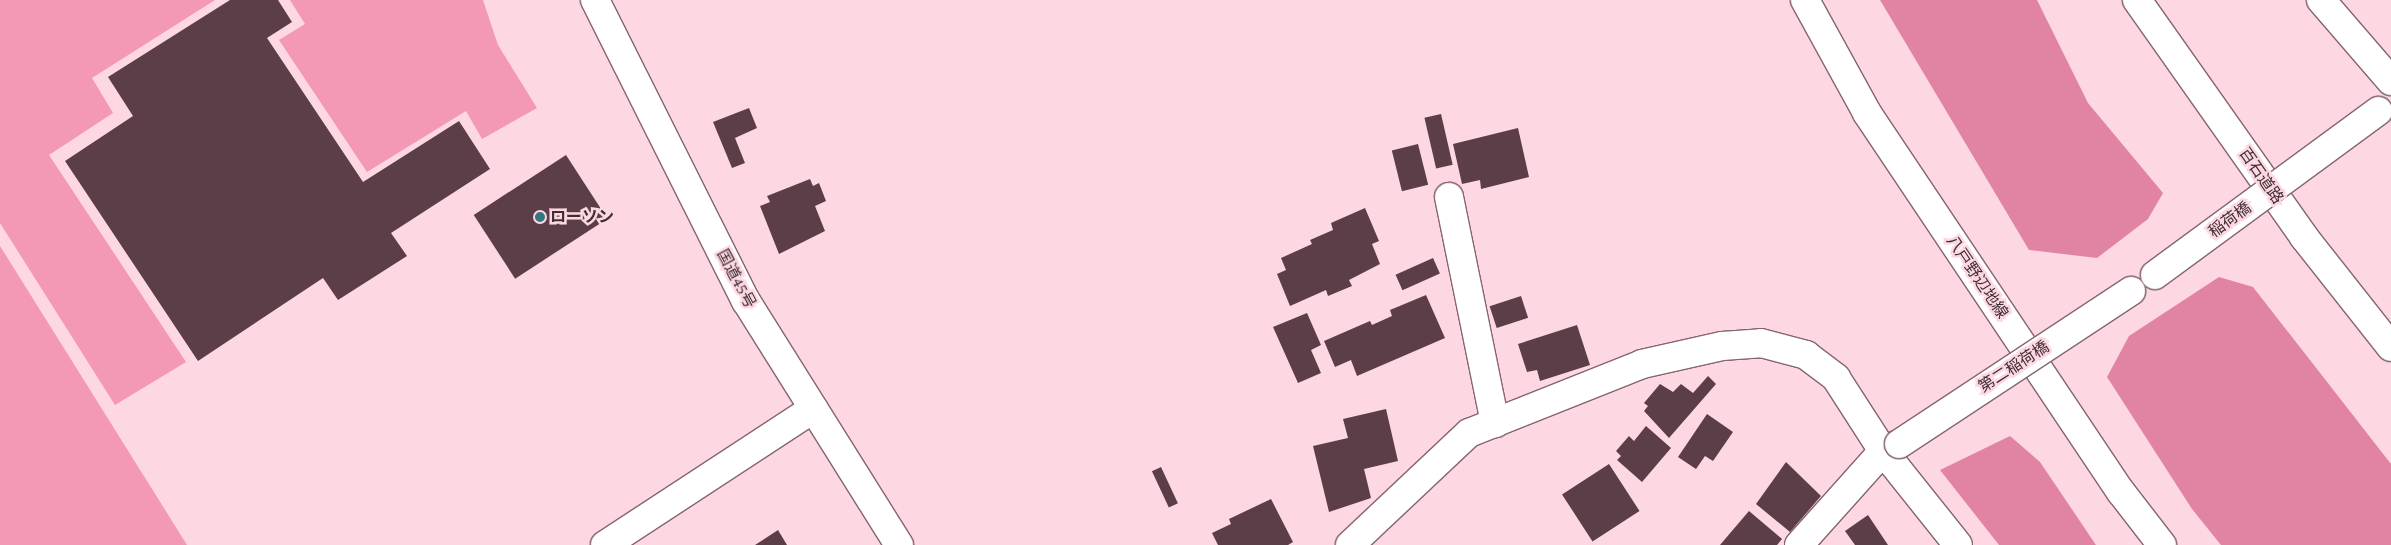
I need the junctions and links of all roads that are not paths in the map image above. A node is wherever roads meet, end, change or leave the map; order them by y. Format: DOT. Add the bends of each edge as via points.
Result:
graph roads {
  1 [pos="595,0"];
  2 [pos="1805,0"];
  3 [pos="2137,0"];
  4 [pos="2321,0"];
  5 [pos="2391,81"];
  6 [pos="2384,106"];
  7 [pos="1449,197"];
  8 [pos="2131,291"];
  9 [pos="2391,347"];
  10 [pos="813,409"];
  11 [pos="1495,423"];
  12 [pos="1891,447"];
  13 [pos="605,545"];
  14 [pos="899,545"];
  15 [pos="1350,545"];
  16 [pos="1799,545"];
  17 [pos="1958,545"];
  18 [pos="2162,545"];
  1 -- 10 [label="main road, 国道45号" via="746,301"];
  2 -- 18 [label="main road, 八戸野辺地線" via="1867,113 2121,492"];
  3 -- 9 [label="main road, 百石道路" via="2304,237"];
  4 -- 5 [label="main road"];
  6 -- 8 [label="main road, 稲荷橋, bridge"];
  7 -- 11 [label="main road"];
  8 -- 12 [label="main road, 第二稲荷橋, bridge"];
  10 -- 13 [label="main road"];
  10 -- 14 [label="main road, 国道45号"];
  11 -- 12 [label="main road" via="1642,364 1722,346 1761,343 1806,355 1836,378"];
  11 -- 15 [label="main road" via="1469,433"];
  12 -- 16 [label="main road, 第二稲荷橋"];
  12 -- 17 [label="main road"];
}
